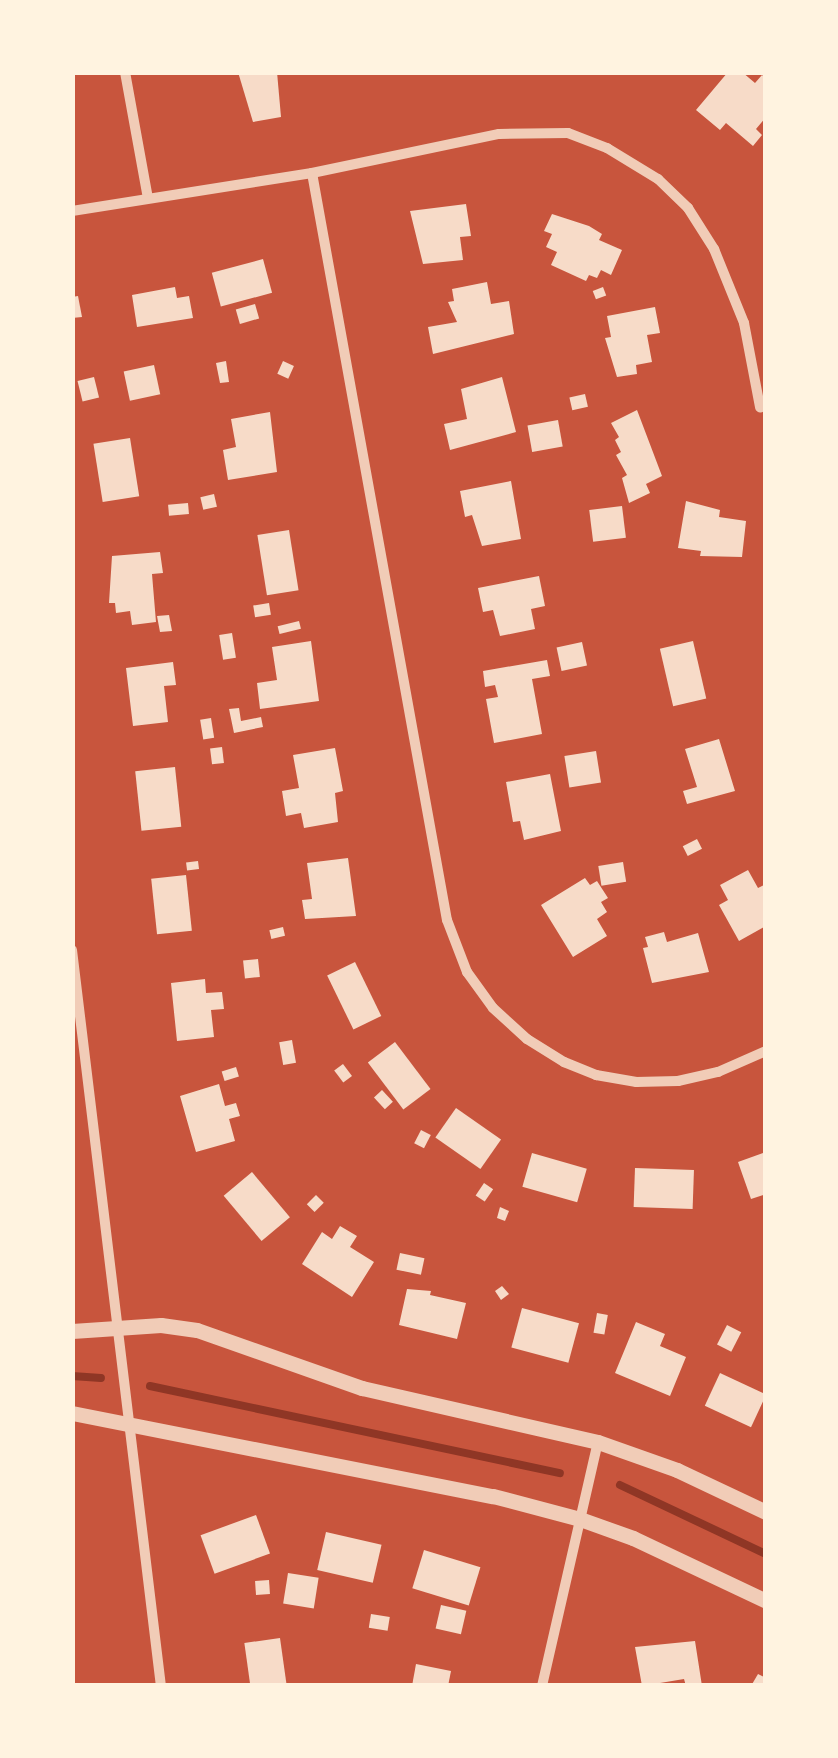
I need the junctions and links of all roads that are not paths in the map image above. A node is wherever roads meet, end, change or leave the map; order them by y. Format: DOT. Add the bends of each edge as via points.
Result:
graph roads {
  1 [pos="126,72"];
  2 [pos="312,174"];
  3 [pos="148,198"];
  4 [pos="72,211"];
  5 [pos="760,407"];
  6 [pos="72,950"];
  7 [pos="766,1050"];
  8 [pos="120,1326"];
  9 [pos="72,1332"];
  10 [pos="72,1413"];
  11 [pos="128,1423"];
  12 [pos="598,1442"];
  13 [pos="766,1512"];
  14 [pos="580,1519"];
  15 [pos="766,1601"];
  16 [pos="160,1686"];
  17 [pos="542,1686"];
  1 -- 3 [label="street"];
  2 -- 3 [label="street"];
  2 -- 5 [label="street" via="500,134 568,133 607,148 658,179 688,208 714,249 744,324"];
  2 -- 7 [label="street" via="447,920 466,972 527,1039 564,1062 623,1079 678,1081"];
  3 -- 4 [label="street"];
  6 -- 8 [label="street"];
  8 -- 9 [label="street"];
  8 -- 11 [label="street"];
  8 -- 12 [label="street" via="197,1330 362,1388"];
  10 -- 11 [label="street"];
  11 -- 14 [label="street"];
  11 -- 16 [label="street"];
  12 -- 13 [label="street"];
  12 -- 14 [label="street"];
  14 -- 15 [label="street"];
  14 -- 17 [label="street"];
}
